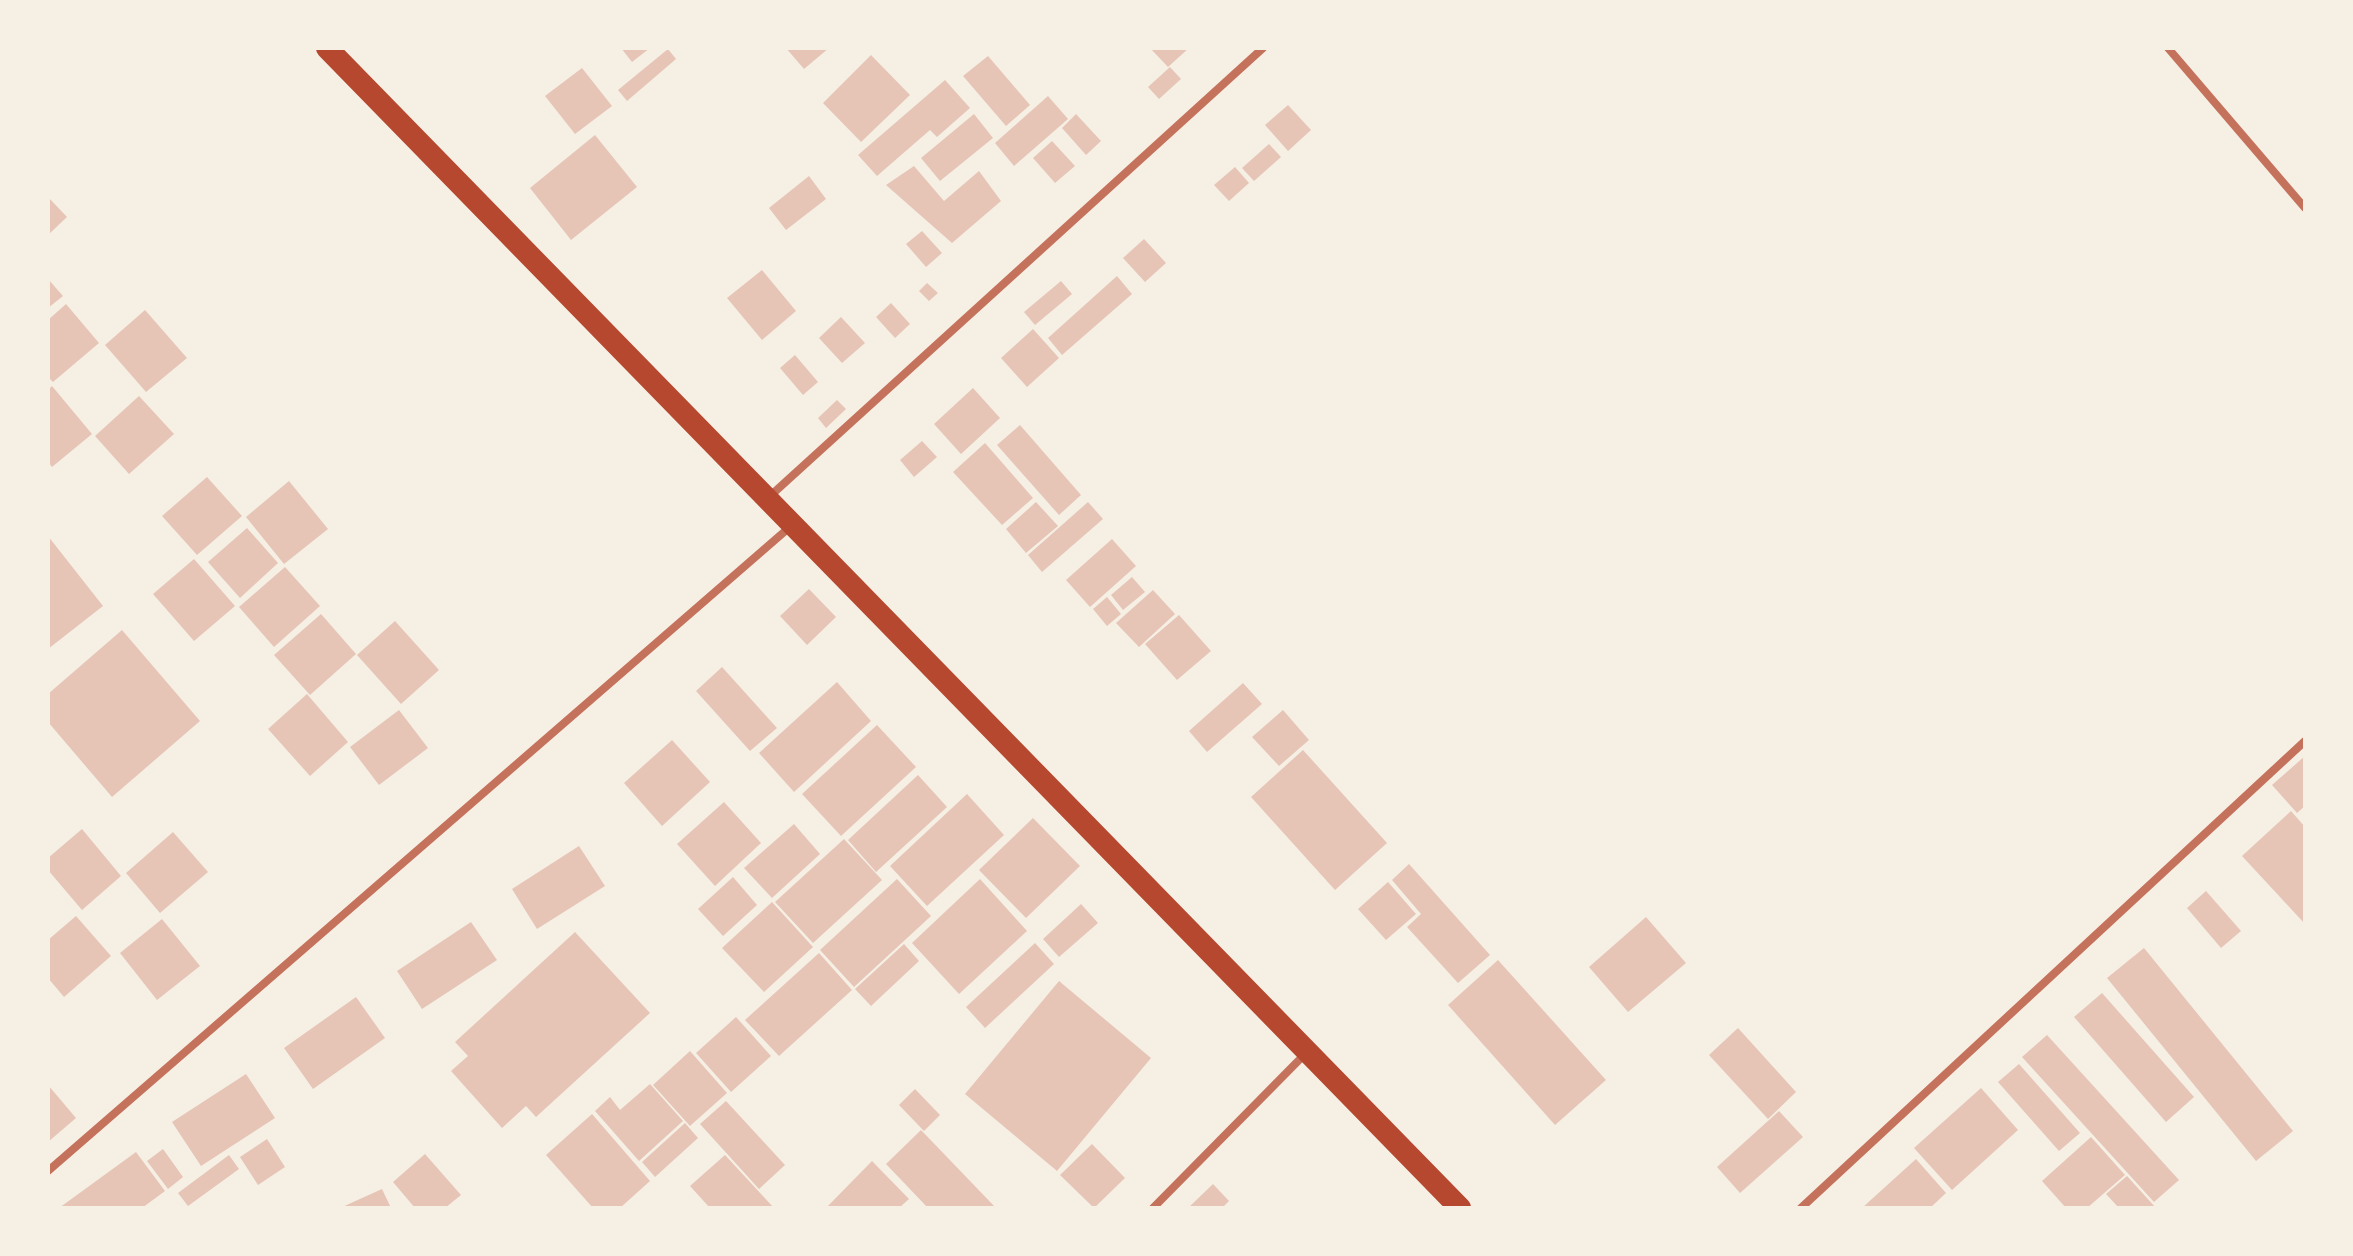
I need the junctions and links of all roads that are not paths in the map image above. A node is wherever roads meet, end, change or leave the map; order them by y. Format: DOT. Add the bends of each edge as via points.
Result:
graph roads {
  1 [pos="327,48"];
  2 [pos="1263,48"];
  3 [pos="2168,48"];
  4 [pos="2305,208"];
  5 [pos="767,499"];
  6 [pos="791,525"];
  7 [pos="2305,741"];
  8 [pos="1308,1050"];
  9 [pos="48,1171"];
  10 [pos="1153,1208"];
  11 [pos="1460,1208"];
  12 [pos="1801,1208"];
  1 -- 5 [label="highway"];
  2 -- 5 [label="street"];
  3 -- 4 [label="street"];
  5 -- 6 [label="highway"];
  6 -- 8 [label="highway"];
  6 -- 9 [label="street"];
  7 -- 12 [label="street"];
  8 -- 10 [label="street"];
  8 -- 11 [label="highway"];
}
